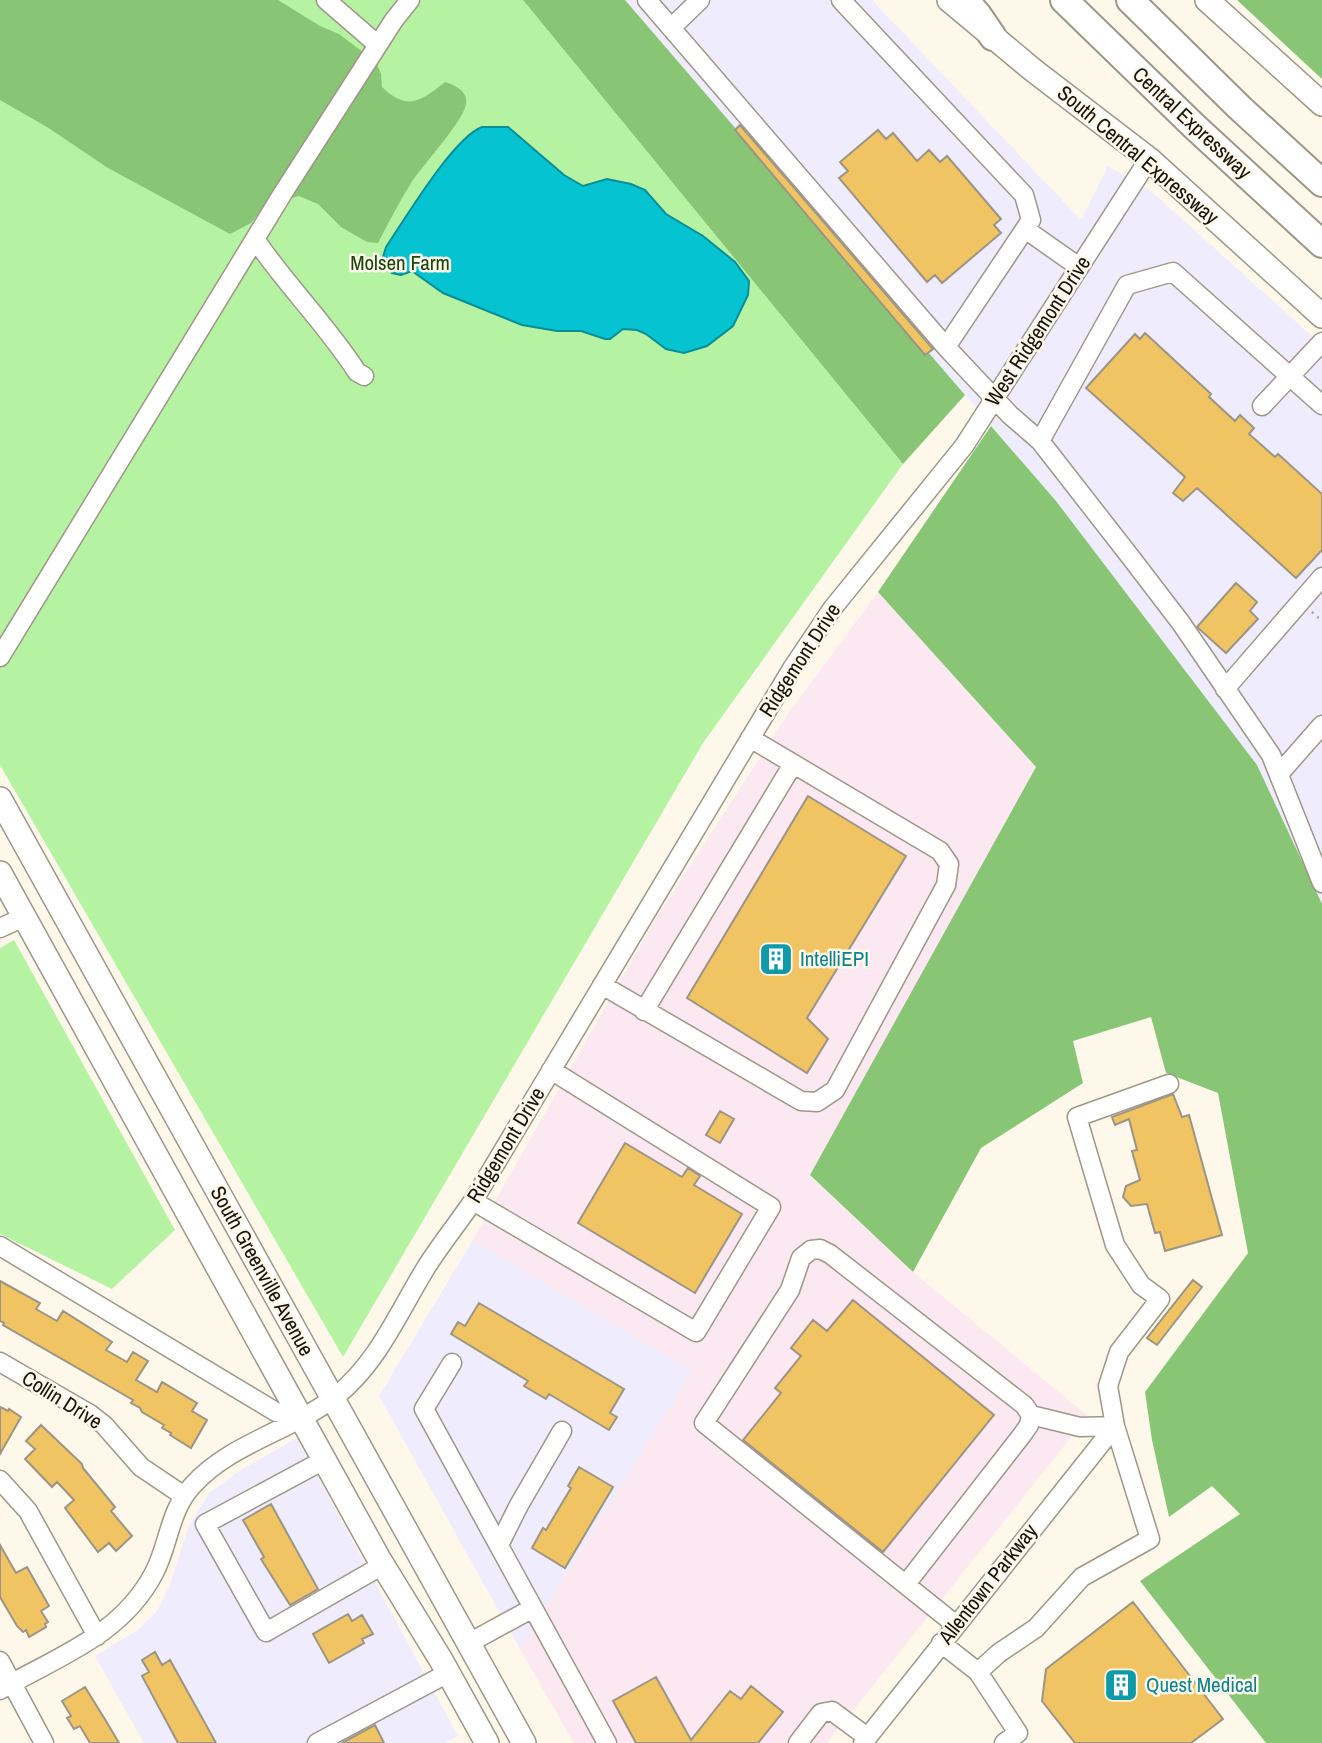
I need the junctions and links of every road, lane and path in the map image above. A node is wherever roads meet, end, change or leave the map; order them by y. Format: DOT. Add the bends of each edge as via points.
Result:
graph roads {
  1 [pos="326,0"];
  2 [pos="410,0"];
  3 [pos="647,0"];
  4 [pos="700,0"];
  5 [pos="841,0"];
  6 [pos="949,0"];
  7 [pos="965,0"];
  8 [pos="1064,0"];
  9 [pos="1130,0"];
  10 [pos="1208,0"];
  11 [pos="671,28"];
  12 [pos="993,37"];
  13 [pos="378,45"];
  14 [pos="1322,104"];
  15 [pos="1240,108"];
  16 [pos="1322,158"];
  17 [pos="1149,159"];
  18 [pos="1322,183"];
  19 [pos="1025,229"];
  20 [pos="255,239"];
  21 [pos="1322,244"];
  22 [pos="1079,267"];
  23 [pos="1322,316"];
  24 [pos="1322,342"];
  25 [pos="946,347"];
  26 [pos="364,376"];
  27 [pos="1290,376"];
  28 [pos="995,398"];
  29 [pos="1322,405"];
  30 [pos="1262,406"];
  31 [pos="1041,442"];
  32 [pos="920,499"];
  33 [pos="1322,577"];
  34 [pos="0,657"];
  35 [pos="1225,689"];
  36 [pos="1322,725"];
  37 [pos="750,738"];
  38 [pos="793,764"];
  39 [pos="1279,774"];
  40 [pos="0,799"];
  41 [pos="0,873"];
  42 [pos="1322,883"];
  43 [pos="24,917"];
  44 [pos="0,928"];
  45 [pos="602,985"];
  46 [pos="644,1010"];
  47 [pos="551,1070"];
  48 [pos="1169,1084"];
  49 [pos="473,1201"];
  50 [pos="0,1246"];
  51 [pos="0,1362"];
  52 [pos="452,1363"];
  53 [pos="334,1398"];
  54 [pos="1031,1415"];
  55 [pos="301,1418"];
  56 [pos="1115,1426"];
  57 [pos="562,1431"];
  58 [pos="324,1460"];
  59 [pos="0,1480"];
  60 [pos="184,1496"];
  61 [pos="499,1545"];
  62 [pos="383,1565"];
  63 [pos="906,1584"];
  64 [pos="534,1608"];
  65 [pos="956,1625"];
  66 [pos="97,1636"];
  67 [pos="469,1643"];
  68 [pos="942,1643"];
  69 [pos="0,1661"];
  70 [pos="444,1667"];
  71 [pos="978,1672"];
  72 [pos="6,1686"];
  73 [pos="865,1740"];
  74 [pos="44,1743"];
  75 [pos="317,1743"];
  76 [pos="486,1743"];
  77 [pos="524,1743"];
  78 [pos="607,1743"];
  79 [pos="798,1743"];
  80 [pos="1004,1743"];
  1 -- 13 [label="street"];
  2 -- 13 [label="street"];
  3 -- 11 [label="street"];
  4 -- 11 [label="street"];
  5 -- 19 [label="street" via="1024,195 1031,220"];
  6 -- 12 [label="main road, South Central Expressway"];
  7 -- 12 [label="highway"];
  8 -- 21 [label="highway, Central Expressway"];
  9 -- 15 [label="highway, Central Expressway"];
  10 -- 14 [label="main road"];
  11 -- 25 [label="street"];
  12 -- 17 [label="main road, South Central Expressway"];
  13 -- 20 [label="street"];
  15 -- 16 [label="highway"];
  15 -- 18 [label="highway, Central Expressway"];
  17 -- 22 [label="street, West Ridgemont Drive"];
  17 -- 23 [label="main road, South Central Expressway"];
  19 -- 22 [label="street"];
  19 -- 25 [label="street"];
  20 -- 26 [label="street"];
  20 -- 34 [label="street"];
  22 -- 28 [label="street, West Ridgemont Drive"];
  24 -- 27 [label="street"];
  25 -- 28 [label="street"];
  27 -- 29 [label="street"];
  27 -- 30 [label="street"];
  27 -- 31 [label="street" via="1173,272 1127,285"];
  28 -- 31 [label="street"];
  28 -- 32 [label="street, West Ridgemont Drive" via="964,446"];
  31 -- 35 [label="street"];
  32 -- 37 [label="street, Ridgemont Drive" via="832,609"];
  33 -- 35 [label="street"];
  35 -- 39 [label="street"];
  36 -- 39 [label="street"];
  37 -- 38 [label="street"];
  37 -- 45 [label="street, Ridgemont Drive"];
  38 -- 46 [label="street"];
  38 -- 46 [label="street" via="940,850 949,863 946,885 835,1090 817,1102 801,1101"];
  39 -- 42 [label="street"];
  40 -- 53 [label="main road, South Greenville Avenue"];
  41 -- 43 [label="main road, South Greenville Avenue"];
  43 -- 44 [label="street"];
  43 -- 55 [label="main road, South Greenville Avenue"];
  45 -- 46 [label="street"];
  45 -- 47 [label="street, Ridgemont Drive"];
  47 -- 49 [label="street, Ridgemont Drive"];
  47 -- 49 [label="street" via="771,1207 696,1332"];
  48 -- 56 [label="street" via="1077,1117 1115,1245 1141,1285 1160,1299 1119,1352 1108,1386"];
  49 -- 53 [label="street, Ridgemont Drive" via="428,1264 372,1359"];
  50 -- 55 [label="street" via="276,1412"];
  51 -- 60 [label="street, Collin Drive" via="90,1414 141,1466"];
  52 -- 61 [label="street" via="424,1409"];
  53 -- 55 [label="street, Ridgemont Drive"];
  53 -- 67 [label="main road, South Greenville Avenue"];
  54 -- 56 [label="street" via="1080,1427"];
  54 -- 63 [label="street" via="1022,1435"];
  54 -- 63 [label="street" via="830,1254 811,1250 801,1258 790,1290 704,1423"];
  55 -- 58 [label="main road, South Greenville Avenue"];
  55 -- 60 [label="street, Ridgemont Drive" via="218,1463"];
  56 -- 65 [label="street, Allentown Parkway"];
  56 -- 71 [label="street" via="1150,1539 1082,1577 1036,1628"];
  57 -- 61 [label="street"];
  58 -- 62 [label="main road, South Greenville Avenue"];
  58 -- 62 [label="street" via="205,1524 266,1632"];
  59 -- 66 [label="street" via="28,1511"];
  60 -- 66 [label="street, Ridgemont Drive" via="155,1571 138,1600"];
  61 -- 64 [label="street"];
  62 -- 70 [label="main road, South Greenville Avenue"];
  63 -- 65 [label="street"];
  64 -- 67 [label="street"];
  64 -- 78 [label="street"];
  65 -- 68 [label="street, Allentown Parkway"];
  66 -- 72 [label="street, Ridgemont Drive"];
  67 -- 70 [label="main road"];
  67 -- 77 [label="main road, South Greenville Avenue"];
  68 -- 71 [label="street"];
  68 -- 73 [label="street, Allentown Parkway"];
  69 -- 72 [label="street"];
  70 -- 75 [label="street"];
  70 -- 76 [label="main road, South Greenville Avenue"];
  71 -- 80 [label="street" via="1018,1733"];
  72 -- 74 [label="street"];
  73 -- 79 [label="street" via="832,1711 821,1713"];
}
